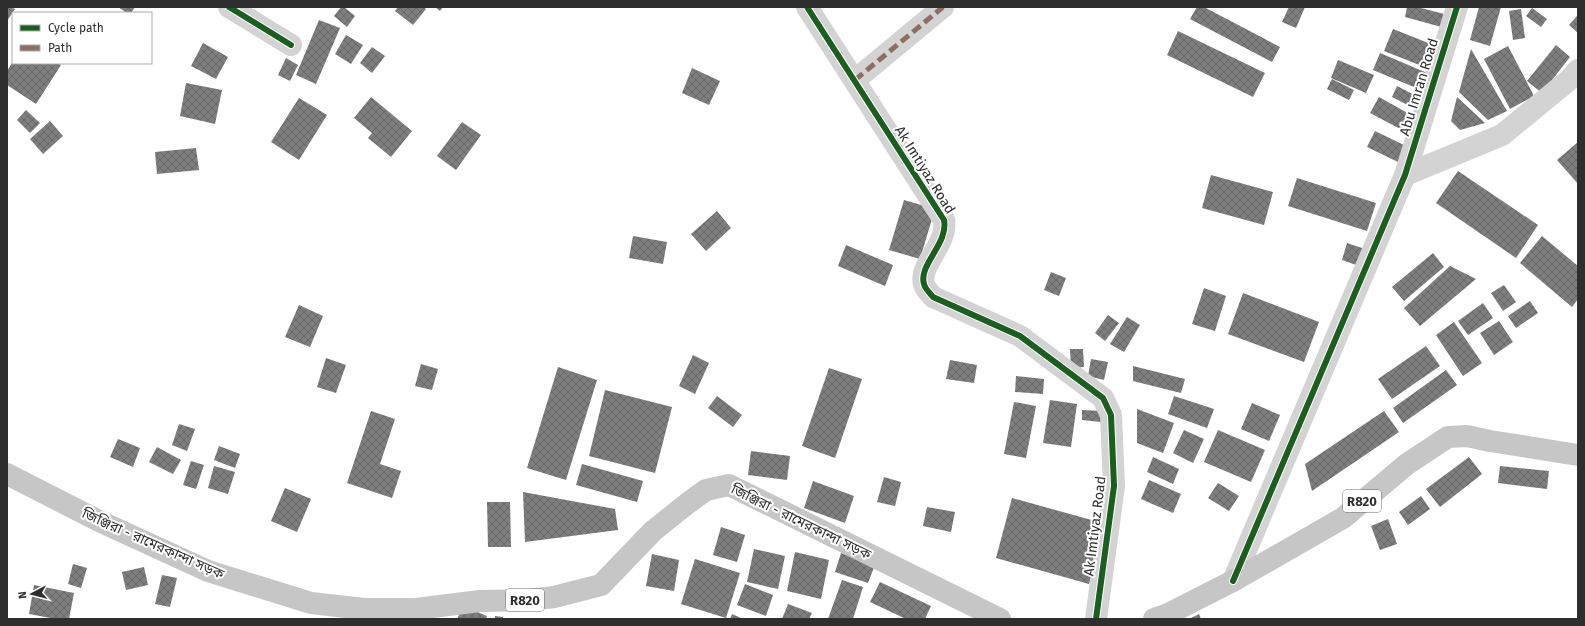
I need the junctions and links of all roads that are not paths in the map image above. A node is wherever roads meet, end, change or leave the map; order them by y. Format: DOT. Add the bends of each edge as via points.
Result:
graph roads {
  1 [pos="229,7"];
  2 [pos="807,7"];
  3 [pos="943,7"];
  4 [pos="1457,7"];
  5 [pos="290,45"];
  6 [pos="1578,70"];
  7 [pos="855,80"];
  8 [pos="1405,175"];
  9 [pos="1578,455"];
  10 [pos="7,474"];
  11 [pos="1233,581"];
  12 [pos="423,614"];
  13 [pos="1000,619"];
  14 [pos="1096,619"];
  15 [pos="1154,619"];
  1 -- 5 [label="street"];
  2 -- 7 [label="street, Ak Imtiyaz Road"];
  3 -- 7 [label="street"];
  4 -- 8 [label="street, Abu Imran Road"];
  6 -- 8 [label="street" via="1502,135"];
  7 -- 14 [label="street, Ak Imtiyaz Road" via="944,220 946,227 942,239 925,269 923,283 928,290 933,296 1020,336 1104,398 1111,416 1114,486"];
  8 -- 11 [label="street, Abu Imran Road"];
  9 -- 11 [label="main road, R820" via="1467,436 1448,437 1407,464 1343,518"];
  10 -- 12 [label="main road, জিঞ্জিরা - রামেরকান্দা সড়ক / R820" via="99,521 208,571 311,603"];
  11 -- 15 [label="main road, R820"];
  12 -- 13 [label="main road, জিঞ্জিরা - রামেরকান্দা সড়ক / R820" via="480,600 554,597 601,585 652,531 706,490 729,485"];
}
